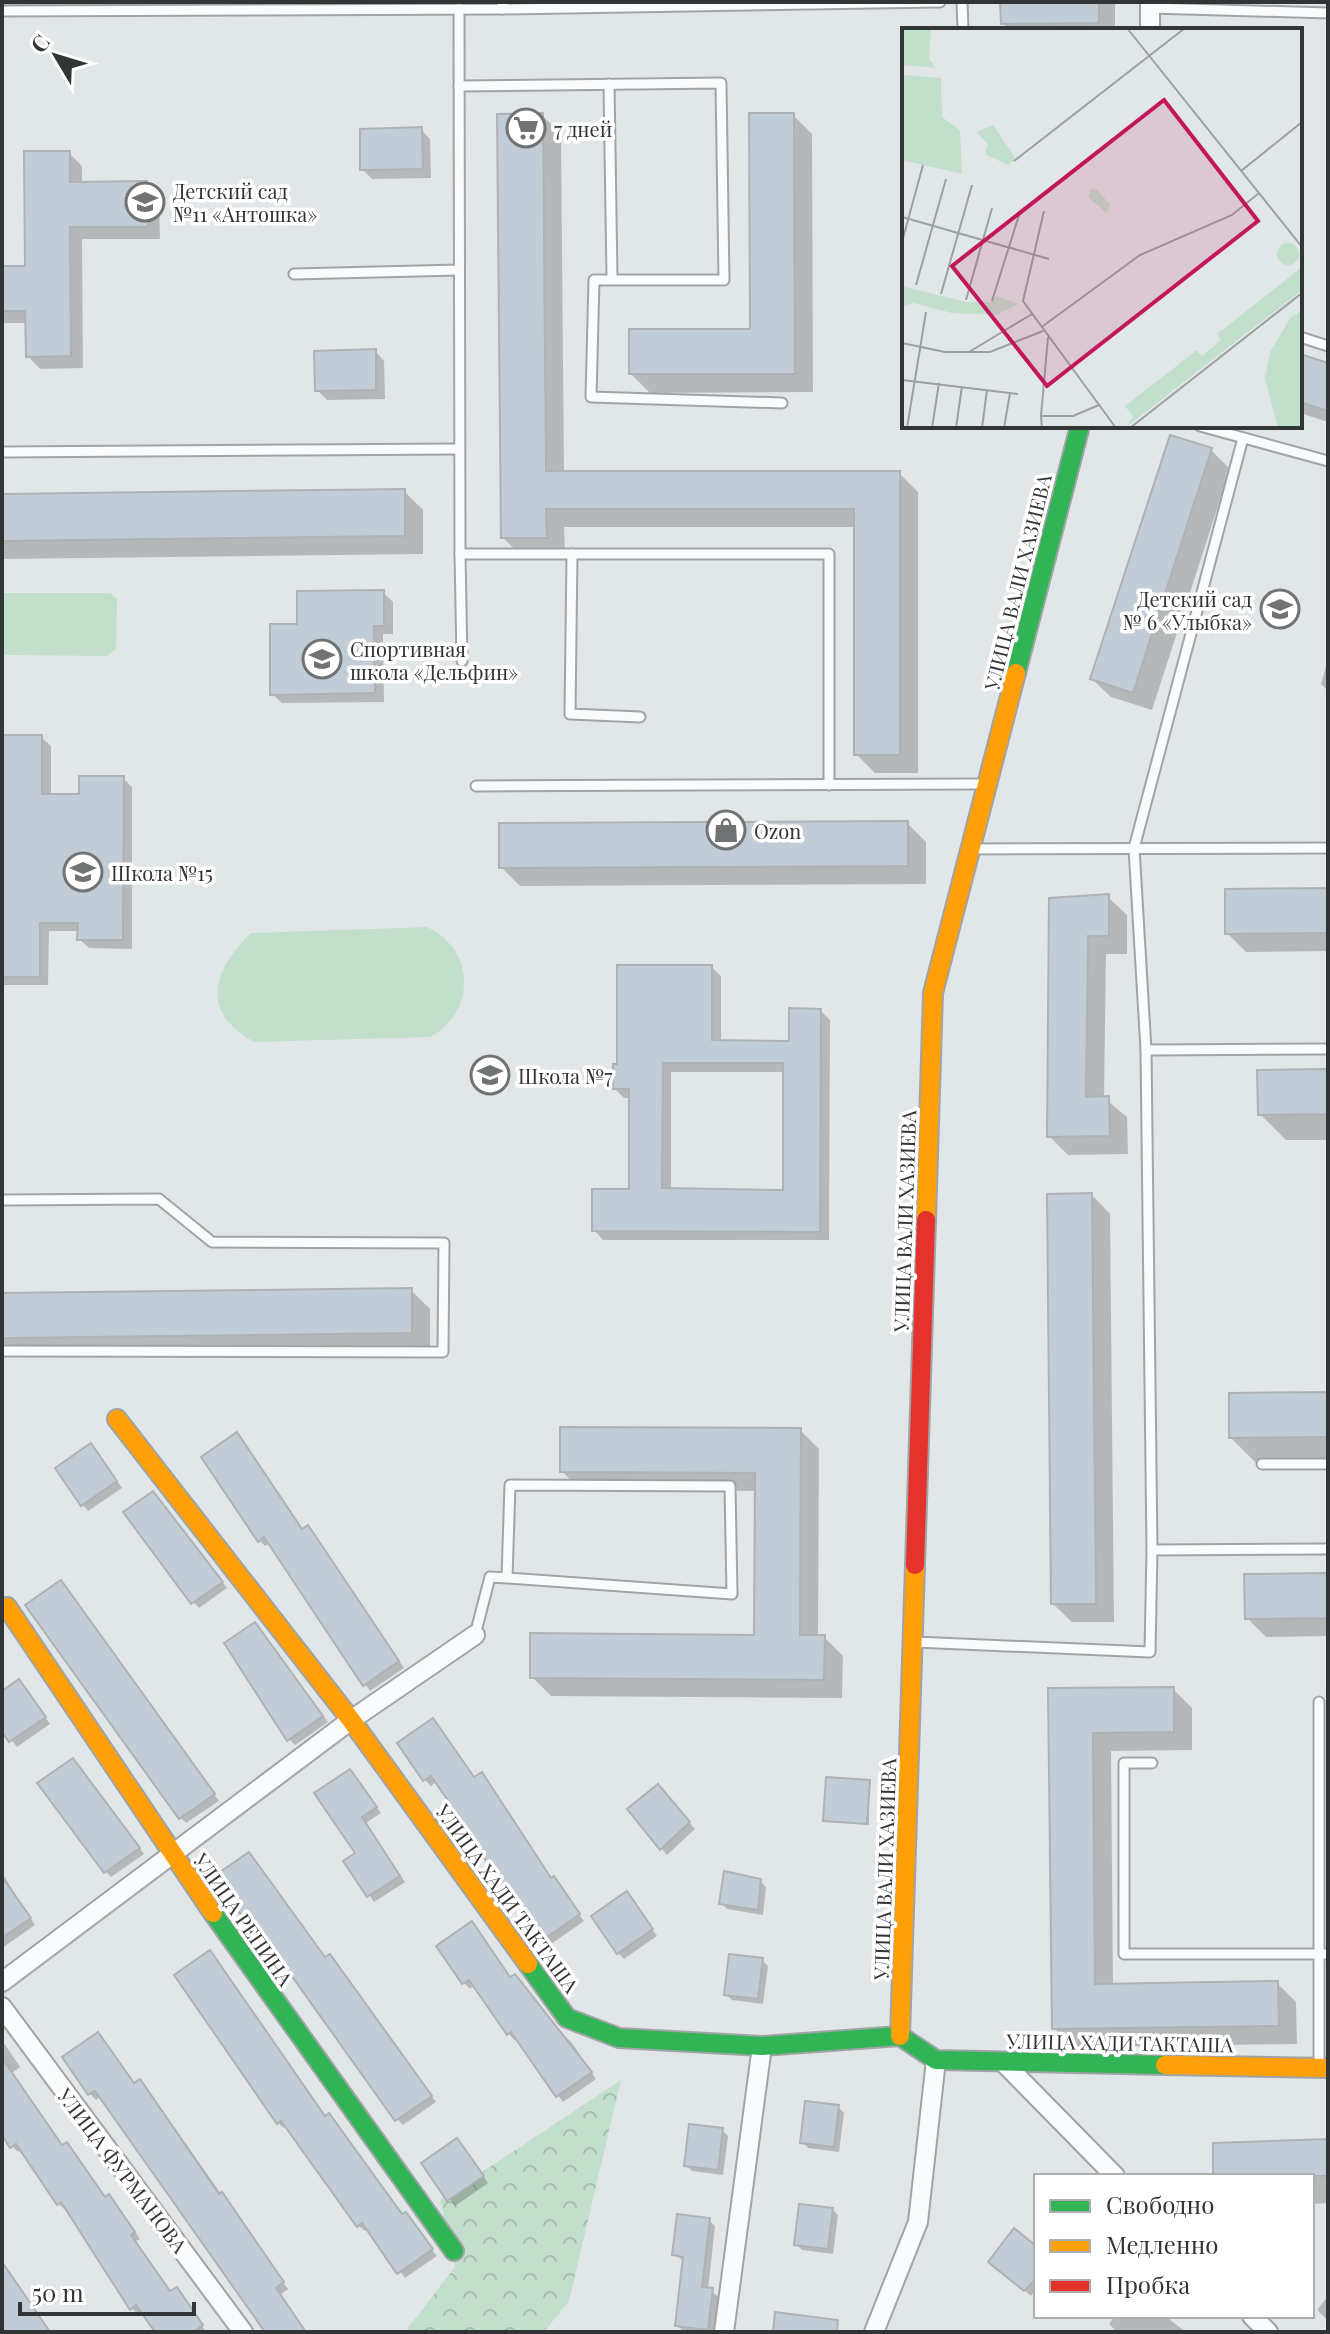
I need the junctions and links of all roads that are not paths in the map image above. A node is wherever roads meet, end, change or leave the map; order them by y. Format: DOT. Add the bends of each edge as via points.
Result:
graph roads {
  1 [pos="940,2"];
  2 [pos="962,2"];
  3 [pos="1150,5"];
  4 [pos="502,6"];
  5 [pos="459,9"];
  6 [pos="2,11"];
  7 [pos="1328,13"];
  8 [pos="963,28"];
  9 [pos="1150,28"];
  10 [pos="609,84"];
  11 [pos="459,86"];
  12 [pos="459,270"];
  13 [pos="294,274"];
  14 [pos="612,278"];
  15 [pos="1302,338"];
  16 [pos="1328,346"];
  17 [pos="782,403"];
  18 [pos="1079,428"];
  19 [pos="1207,428"];
  20 [pos="1243,438"];
  21 [pos="459,449"];
  22 [pos="2,452"];
  23 [pos="1328,461"];
  24 [pos="460,554"];
  25 [pos="572,554"];
  26 [pos="462,661"];
  27 [pos="640,717"];
  28 [pos="987,784"];
  29 [pos="829,785"];
  30 [pos="476,786"];
  31 [pos="1134,848"];
  32 [pos="1328,848"];
  33 [pos="971,849"];
  34 [pos="1328,1049"];
  35 [pos="1146,1050"];
  36 [pos="2,1200"];
  37 [pos="2,1351"];
  38 [pos="117,1419"];
  39 [pos="1262,1464"];
  40 [pos="1328,1464"];
  41 [pos="1328,1549"];
  42 [pos="1152,1550"];
  43 [pos="507,1578"];
  44 [pos="7,1607"];
  45 [pos="475,1635"];
  46 [pos="915,1642"];
  47 [pos="1319,1702"];
  48 [pos="351,1720"];
  49 [pos="1152,1763"];
  50 [pos="172,1856"];
  51 [pos="1323,1954"];
  52 [pos="2,1982"];
  53 [pos="2,2007"];
  54 [pos="900,2036"];
  55 [pos="762,2046"];
  56 [pos="936,2060"];
  57 [pos="1003,2062"];
  58 [pos="1323,2068"];
  59 [pos="1113,2174"];
  60 [pos="454,2251"];
  61 [pos="243,2332"];
  62 [pos="724,2332"];
  63 [pos="874,2332"];
  1 -- 4 [label="lane"];
  2 -- 8 [label="lane"];
  3 -- 7 [label="lane"];
  3 -- 9 [label="street"];
  4 -- 5 [label="lane"];
  5 -- 6 [label="lane"];
  5 -- 11 [label="lane"];
  10 -- 11 [label="lane"];
  10 -- 14 [label="lane"];
  10 -- 14 [label="lane" via="721,83 724,280"];
  11 -- 12 [label="lane"];
  12 -- 13 [label="lane"];
  12 -- 21 [label="lane"];
  14 -- 17 [label="lane" via="594,280 591,397"];
  15 -- 16 [label="lane"];
  18 -- 28 [label="street, УЛИЦА ВАЛИ ХАЗИЕВА"];
  19 -- 20 [label="lane"];
  20 -- 23 [label="lane"];
  20 -- 31 [label="lane"];
  21 -- 22 [label="lane"];
  21 -- 24 [label="lane"];
  24 -- 25 [label="lane"];
  24 -- 26 [label="lane"];
  25 -- 27 [label="lane" via="570,714"];
  25 -- 29 [label="lane" via="829,554"];
  28 -- 29 [label="lane"];
  28 -- 33 [label="street, УЛИЦА ВАЛИ ХАЗИЕВА"];
  29 -- 30 [label="lane"];
  31 -- 32 [label="lane"];
  31 -- 33 [label="lane"];
  31 -- 35 [label="lane"];
  33 -- 46 [label="street, УЛИЦА ВАЛИ ХАЗИЕВА" via="933,993"];
  34 -- 35 [label="lane"];
  35 -- 42 [label="lane"];
  36 -- 37 [label="lane" via="159,1199 212,1242 444,1243 443,1352"];
  38 -- 48 [label="street, УЛИЦА ХАДИ ТАКТАША"];
  39 -- 40 [label="lane"];
  41 -- 42 [label="lane"];
  42 -- 46 [label="lane" via="1150,1652"];
  43 -- 43 [label="lane" via="732,1594 730,1486 510,1485"];
  43 -- 45 [label="lane" via="490,1577"];
  44 -- 50 [label="street, УЛИЦА РЕПИНА"];
  45 -- 48 [label="street"];
  46 -- 54 [label="street, УЛИЦА ВАЛИ ХАЗИЕВА"];
  47 -- 51 [label="lane"];
  48 -- 50 [label="street"];
  48 -- 55 [label="street, УЛИЦА ХАДИ ТАКТАША" via="567,2018 619,2038"];
  49 -- 51 [label="lane" via="1124,1763 1124,1954"];
  50 -- 52 [label="street"];
  50 -- 60 [label="street, УЛИЦА РЕПИНА"];
  51 -- 58 [label="lane"];
  53 -- 61 [label="street, УЛИЦА ФУРМАНОВА"];
  54 -- 55 [label="street, УЛИЦА ХАДИ ТАКТАША"];
  54 -- 56 [label="street"];
  55 -- 62 [label="street"];
  56 -- 57 [label="street, УЛИЦА ХАДИ ТАКТАША"];
  56 -- 63 [label="street" via="918,2222"];
  57 -- 58 [label="street, УЛИЦА ХАДИ ТАКТАША"];
  57 -- 59 [label="street"];
}
